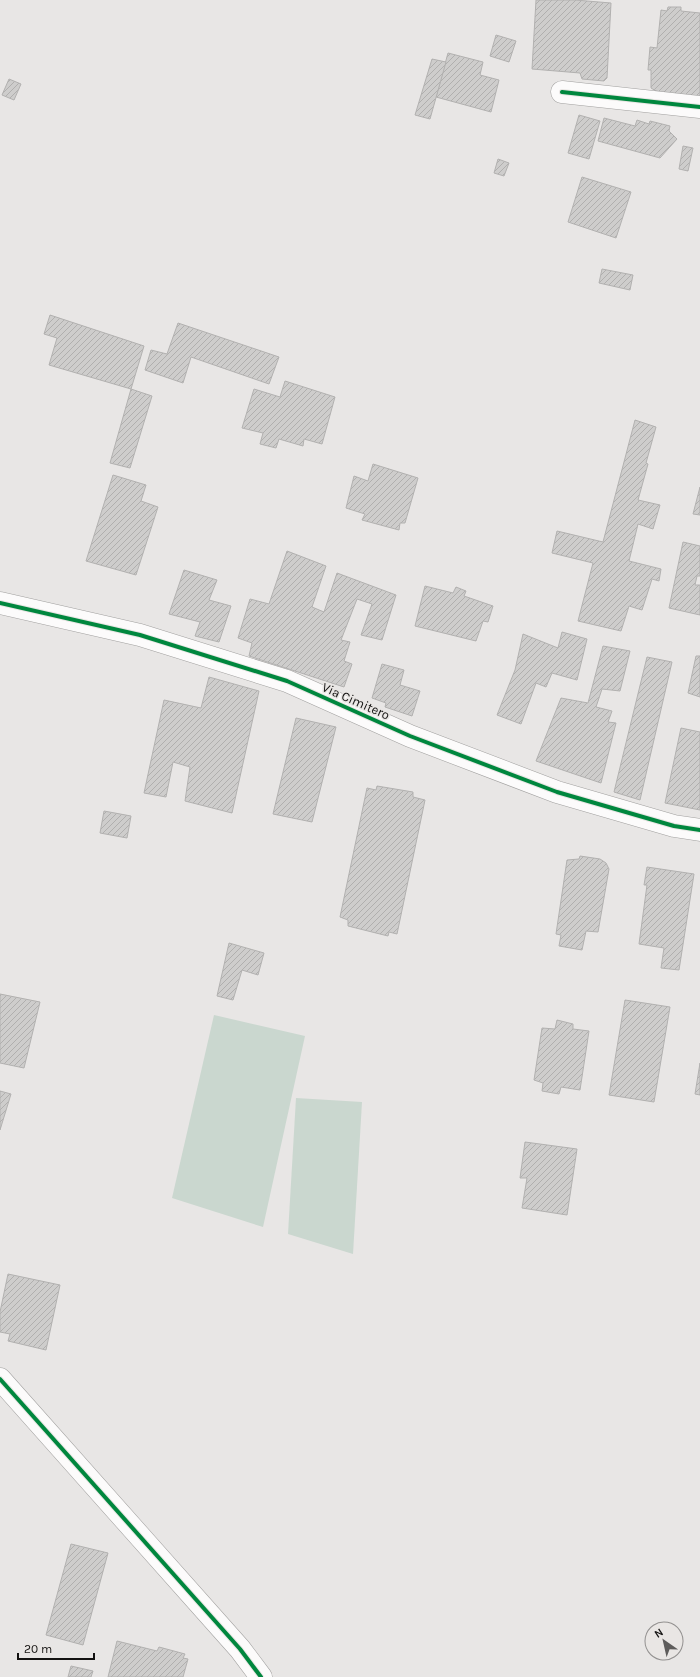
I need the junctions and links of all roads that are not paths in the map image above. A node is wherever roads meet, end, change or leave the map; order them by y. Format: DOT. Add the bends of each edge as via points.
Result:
graph roads {
  1 [pos="562,92"];
  2 [pos="700,107"];
  3 [pos="0,603"];
  4 [pos="700,830"];
  5 [pos="0,1379"];
  6 [pos="261,1677"];
  1 -- 2 [label="street"];
  3 -- 4 [label="street, Via Cimitero" via="140,635 287,681 410,736 557,792 674,826"];
  5 -- 6 [label="street" via="240,1649"];
}
